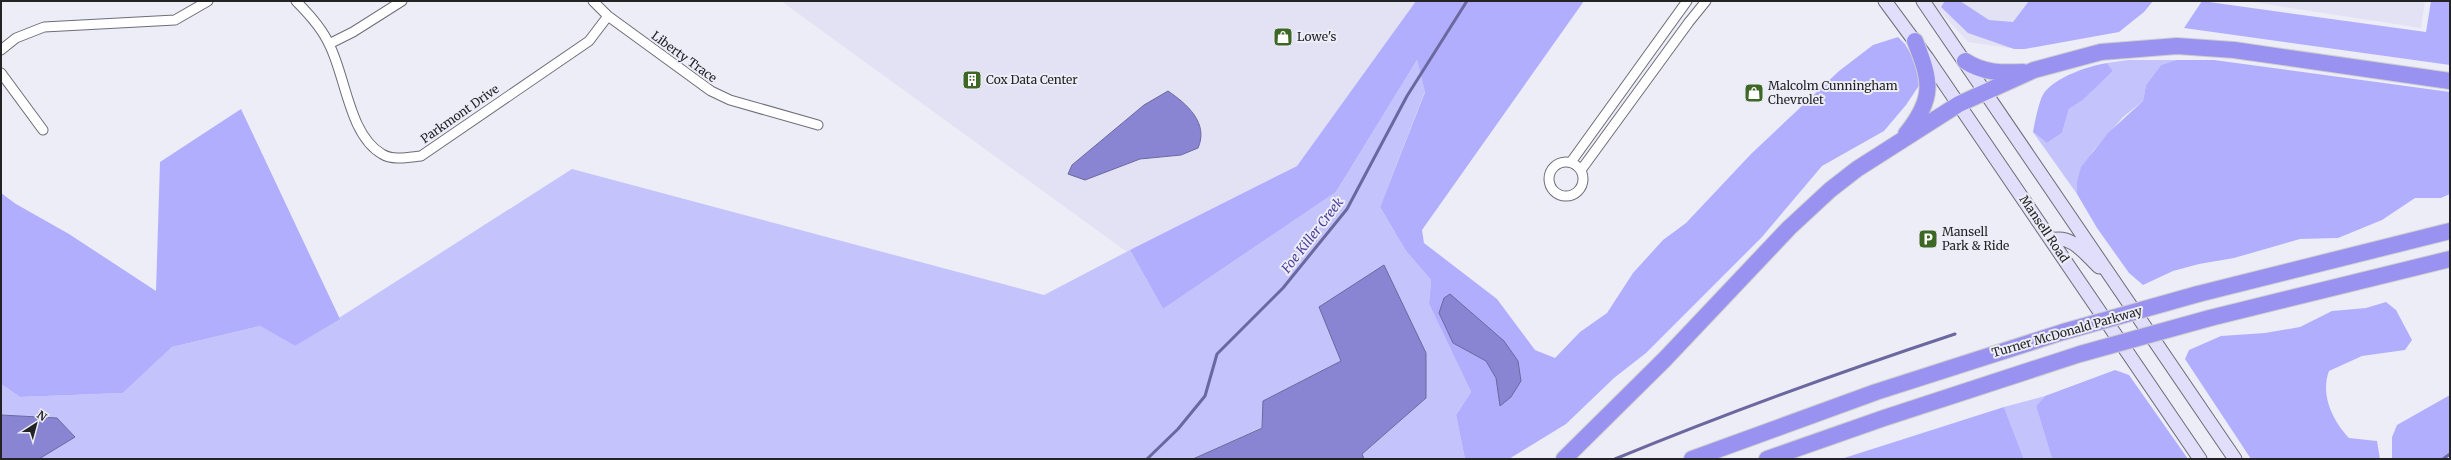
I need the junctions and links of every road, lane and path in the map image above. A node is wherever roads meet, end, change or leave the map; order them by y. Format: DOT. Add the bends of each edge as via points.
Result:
graph roads {
  1 [pos="208,1"];
  2 [pos="296,1"];
  3 [pos="402,1"];
  4 [pos="593,1"];
  5 [pos="1687,1"];
  6 [pos="1706,1"];
  7 [pos="1885,1"];
  8 [pos="1923,1"];
  9 [pos="608,16"];
  10 [pos="1915,41"];
  11 [pos="329,44"];
  12 [pos="1,50"];
  13 [pos="1965,61"];
  14 [pos="2034,70"];
  15 [pos="1,73"];
  16 [pos="2450,82"];
  17 [pos="1985,91"];
  18 [pos="1959,104"];
  19 [pos="818,125"];
  20 [pos="42,130"];
  21 [pos="1899,143"];
  22 [pos="1570,162"];
  23 [pos="1581,170"];
  24 [pos="2450,231"];
  25 [pos="2051,240"];
  26 [pos="2450,259"];
  27 [pos="2116,283"];
  28 [pos="1564,459"];
  29 [pos="1692,459"];
  30 [pos="1767,459"];
  31 [pos="2200,459"];
  32 [pos="2235,459"];
  1 -- 12 [label="street" via="175,20 44,27 16,38"];
  2 -- 11 [label="street, Parkmont Drive" via="319,27"];
  3 -- 11 [label="street"];
  4 -- 9 [label="street, Liberty Trace"];
  5 -- 22 [label="street"];
  6 -- 23 [label="street"];
  7 -- 10 [label="main road, Mansell Road"];
  8 -- 13 [label="main road"];
  9 -- 11 [label="street, Parkmont Drive" via="589,42 421,156 400,158 383,155 362,135"];
  9 -- 19 [label="street, Liberty Trace" via="711,91 730,100"];
  10 -- 18 [label="main road, Mansell Road"];
  10 -- 21 [label="highway" via="1928,74 1928,93 1921,114"];
  13 -- 14 [label="highway" via="1993,72"];
  13 -- 17 [label="main road"];
  14 -- 16 [label="highway" via="2101,52 2177,46 2234,50"];
  14 -- 17 [label="highway"];
  15 -- 20 [label="street"];
  17 -- 18 [label="highway"];
  17 -- 27 [label="main road"];
  18 -- 21 [label="highway"];
  18 -- 25 [label="main road, Mansell Road"];
  21 -- 28 [label="highway" via="1857,169 1808,209 1665,359"];
  22 -- 23 [label="street"];
  22 -- 23 [label="street" via="1557,164 1550,174 1551,186 1558,194 1570,196 1580,189 1583,176"];
  24 -- 29 [label="highway, Turner McDonald Parkway, bridge" via="2198,294 2063,332 1891,387"];
  25 -- 27 [label="main road" via="2059,238 2074,244"];
  25 -- 31 [label="main road, Mansell Road"];
  26 -- 30 [label="highway, Turner McDonald Parkway, bridge" via="2210,318 2080,354"];
  27 -- 32 [label="main road"];
}
